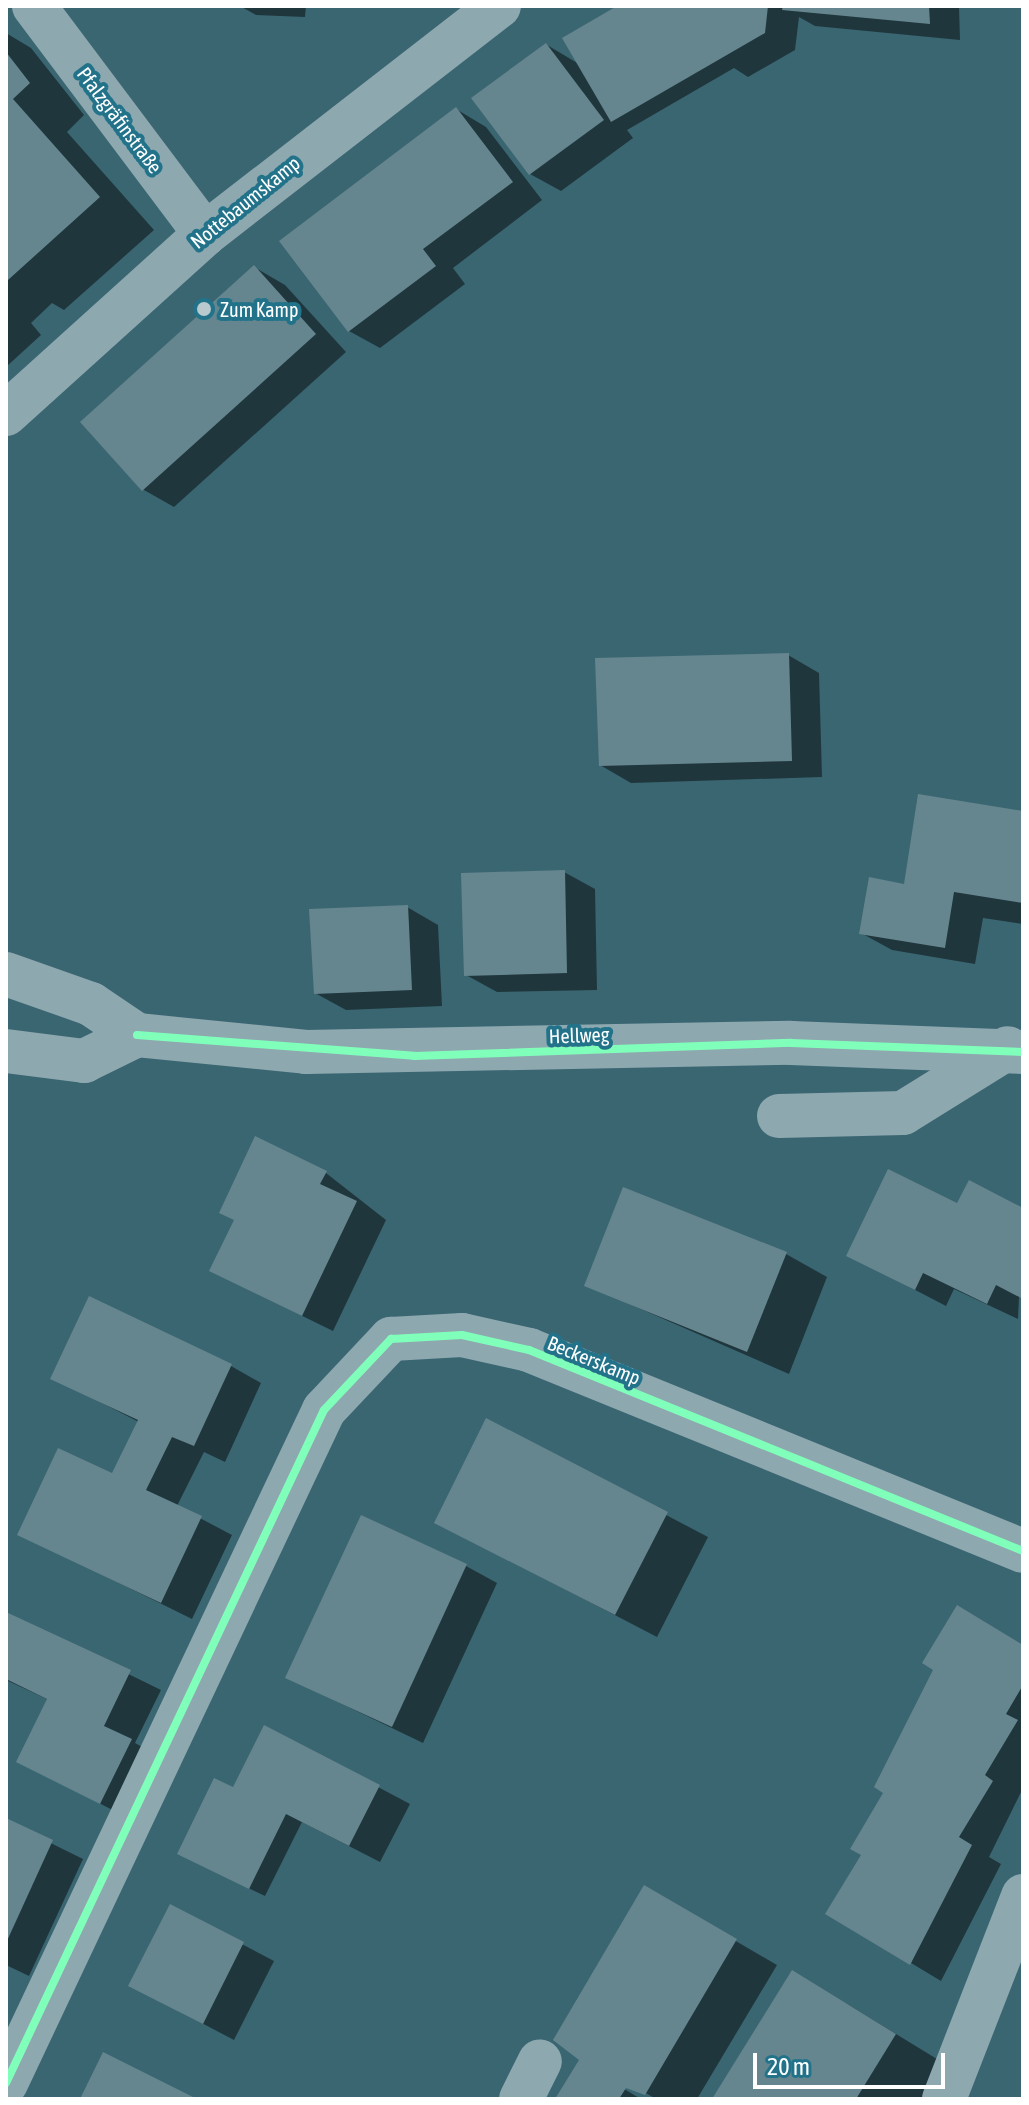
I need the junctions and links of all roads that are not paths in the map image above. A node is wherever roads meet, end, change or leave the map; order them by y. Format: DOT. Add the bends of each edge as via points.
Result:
graph roads {
  1 [pos="34,6"];
  2 [pos="499,6"];
  3 [pos="205,234"];
  4 [pos="6,414"];
  5 [pos="6,974"];
  6 [pos="137,1035"];
  7 [pos="1016,1050"];
  8 [pos="6,1051"];
  9 [pos="779,1116"];
  10 [pos="1023,1551"];
  11 [pos="1023,1896"];
  12 [pos="540,2061"];
  13 [pos="6,2083"];
  14 [pos="521,2099"];
  15 [pos="944,2099"];
  1 -- 3 [label="street, Pfalzgräfinstraße"];
  2 -- 3 [label="street, Nottebaumskamp"];
  3 -- 4 [label="street, Nottebaumskamp"];
  5 -- 6 [label="street, Hellweg" via="91,1004"];
  6 -- 7 [label="street, Hellweg" via="414,1056 791,1043"];
  6 -- 8 [label="street" via="84,1061"];
  7 -- 9 [label="street" via="903,1113"];
  10 -- 13 [label="street, Beckerskamp" via="529,1350 462,1335 391,1339 324,1410"];
  11 -- 15 [label="street"];
  12 -- 14 [label="street"];
}
